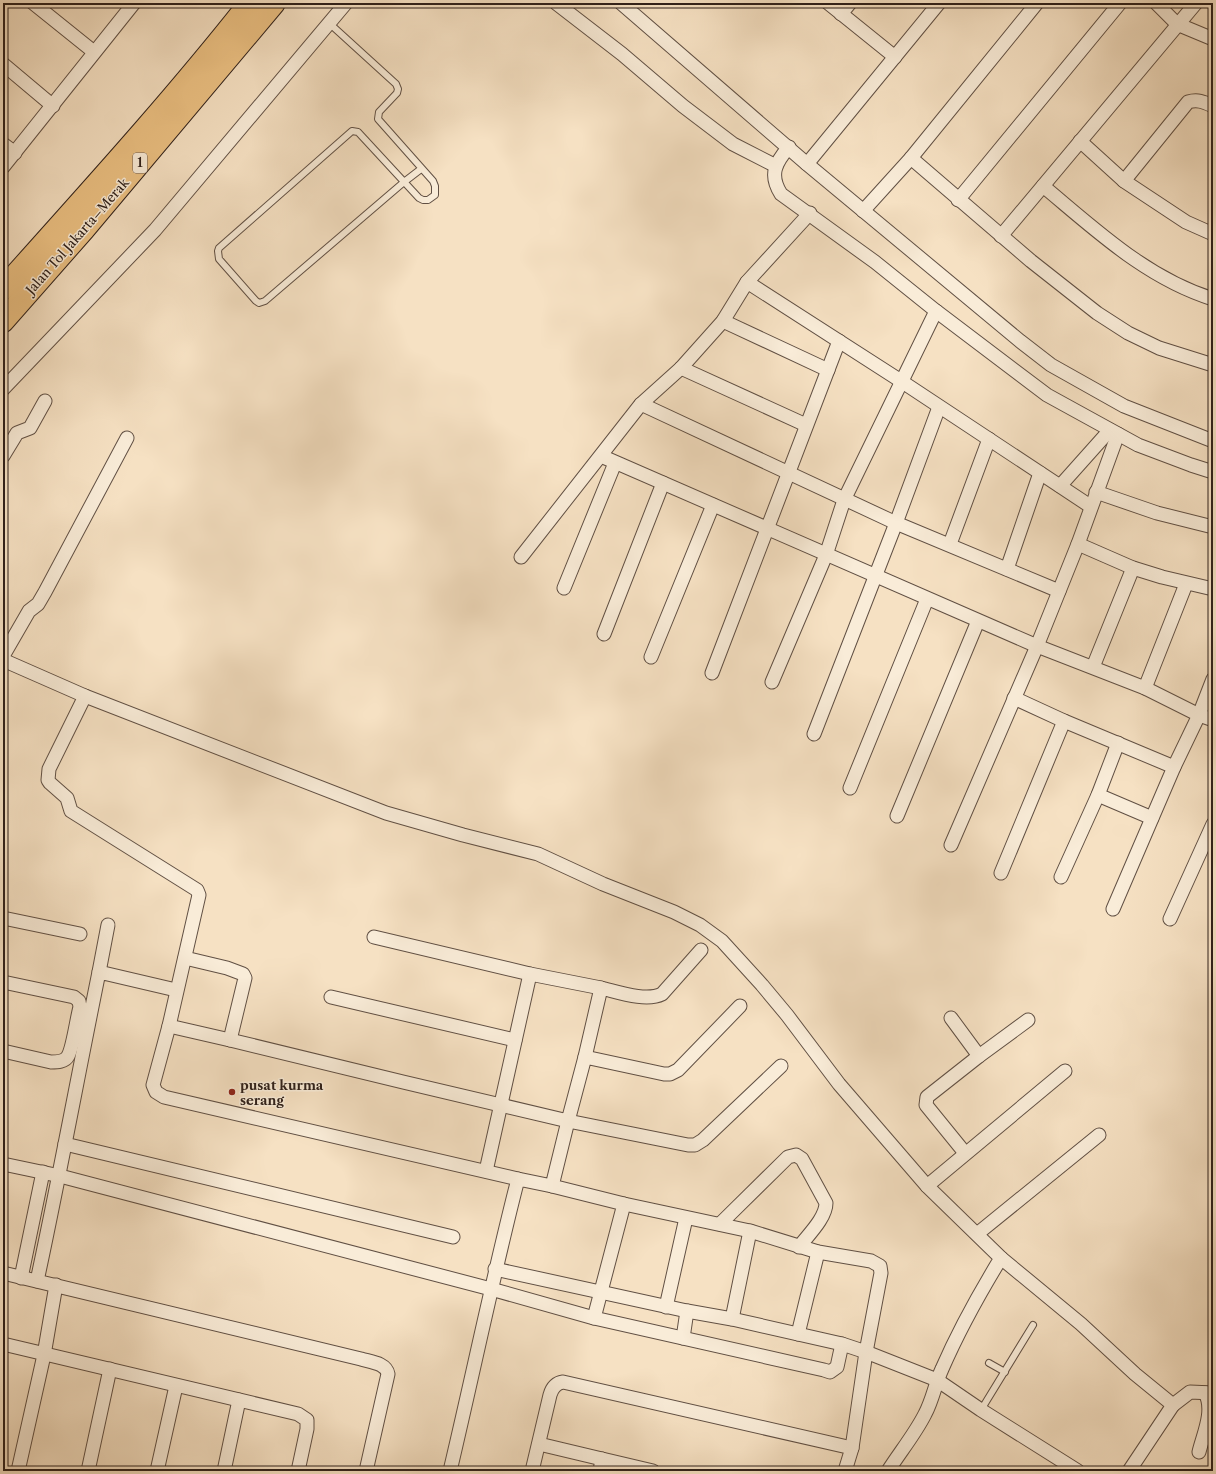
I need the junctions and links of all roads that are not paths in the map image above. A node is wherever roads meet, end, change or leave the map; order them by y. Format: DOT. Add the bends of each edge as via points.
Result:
graph roads {
  1 [pos="33,3"];
  2 [pos="134,3"];
  3 [pos="250,3"];
  4 [pos="274,3"];
  5 [pos="346,3"];
  6 [pos="556,3"];
  7 [pos="621,3"];
  8 [pos="828,3"];
  9 [pos="850,3"];
  10 [pos="939,3"];
  11 [pos="1037,3"];
  12 [pos="1120,3"];
  13 [pos="1156,3"];
  14 [pos="1196,3"];
  15 [pos="841,14"];
  16 [pos="328,23"];
  17 [pos="1178,24"];
  18 [pos="1213,39"];
  19 [pos="94,52"];
  20 [pos="895,57"];
  21 [pos="3,64"];
  22 [pos="53,106"];
  23 [pos="1213,106"];
  24 [pos="1080,142"];
  25 [pos="3,144"];
  26 [pos="789,147"];
  27 [pos="15,153"];
  28 [pos="911,158"];
  29 [pos="807,164"];
  30 [pos="3,167"];
  31 [pos="421,169"];
  32 [pos="775,169"];
  33 [pos="1124,180"];
  34 [pos="404,182"];
  35 [pos="1043,186"];
  36 [pos="958,200"];
  37 [pos="863,211"];
  38 [pos="810,214"];
  39 [pos="1213,234"];
  40 [pos="1002,236"];
  41 [pos="747,282"];
  42 [pos="3,289"];
  43 [pos="1213,299"];
  44 [pos="936,311"];
  45 [pos="3,321"];
  46 [pos="723,321"];
  47 [pos="839,341"];
  48 [pos="1213,365"];
  49 [pos="681,368"];
  50 [pos="828,370"];
  51 [pos="901,381"];
  52 [pos="3,389"];
  53 [pos="45,401"];
  54 [pos="641,404"];
  55 [pos="939,406"];
  56 [pos="806,425"];
  57 [pos="1114,432"];
  58 [pos="127,438"];
  59 [pos="989,439"];
  60 [pos="1213,441"];
  61 [pos="3,456"];
  62 [pos="601,456"];
  63 [pos="615,462"];
  64 [pos="1213,472"];
  65 [pos="1040,473"];
  66 [pos="663,484"];
  67 [pos="1060,486"];
  68 [pos="1096,492"];
  69 [pos="844,500"];
  70 [pos="713,506"];
  71 [pos="1090,506"];
  72 [pos="896,523"];
  73 [pos="1213,527"];
  74 [pos="950,544"];
  75 [pos="1078,544"];
  76 [pos="826,555"];
  77 [pos="521,557"];
  78 [pos="1133,568"];
  79 [pos="1007,569"];
  80 [pos="876,577"];
  81 [pos="1186,584"];
  82 [pos="564,588"];
  83 [pos="1213,589"];
  84 [pos="1059,590"];
  85 [pos="927,599"];
  86 [pos="978,620"];
  87 [pos="604,634"];
  88 [pos="1037,646"];
  89 [pos="3,656"];
  90 [pos="651,657"];
  91 [pos="3,660"];
  92 [pos="1093,667"];
  93 [pos="712,673"];
  94 [pos="1213,679"];
  95 [pos="772,682"];
  96 [pos="1145,688"];
  97 [pos="85,696"];
  98 [pos="1014,698"];
  99 [pos="1199,715"];
  100 [pos="1213,720"];
  101 [pos="1064,721"];
  102 [pos="814,734"];
  103 [pos="1118,743"];
  104 [pos="1174,767"];
  105 [pos="850,788"];
  106 [pos="1098,795"];
  107 [pos="897,816"];
  108 [pos="1152,818"];
  109 [pos="1213,824"];
  110 [pos="951,846"];
  111 [pos="1001,873"];
  112 [pos="1061,877"];
  113 [pos="1113,909"];
  114 [pos="3,918"];
  115 [pos="1170,920"];
  116 [pos="108,925"];
  117 [pos="80,934"];
  118 [pos="374,937"];
  119 [pos="701,950"];
  120 [pos="185,958"];
  121 [pos="99,972"];
  122 [pos="530,974"];
  123 [pos="3,982"];
  124 [pos="600,988"];
  125 [pos="176,990"];
  126 [pos="331,997"];
  127 [pos="740,1006"];
  128 [pos="951,1018"];
  129 [pos="1028,1020"];
  130 [pos="169,1026"];
  131 [pos="230,1040"];
  132 [pos="515,1040"];
  133 [pos="3,1051"];
  134 [pos="979,1056"];
  135 [pos="585,1057"];
  136 [pos="781,1066"];
  137 [pos="1065,1071"];
  138 [pos="501,1105"];
  139 [pos="568,1121"];
  140 [pos="1099,1135"];
  141 [pos="65,1144"];
  142 [pos="965,1153"];
  143 [pos="3,1164"];
  144 [pos="486,1171"];
  145 [pos="42,1172"];
  146 [pos="60,1176"];
  147 [pos="518,1179"];
  148 [pos="552,1186"];
  149 [pos="927,1186"];
  150 [pos="624,1204"];
  151 [pos="686,1218"];
  152 [pos="720,1224"];
  153 [pos="750,1231"];
  154 [pos="977,1234"];
  155 [pos="453,1237"];
  156 [pos="799,1247"];
  157 [pos="818,1252"];
  158 [pos="1001,1258"];
  159 [pos="495,1269"];
  160 [pos="3,1273"];
  161 [pos="21,1278"];
  162 [pos="37,1281"];
  163 [pos="56,1285"];
  164 [pos="491,1289"];
  165 [pos="600,1292"];
  166 [pos="666,1307"];
  167 [pos="687,1311"];
  168 [pos="594,1318"];
  169 [pos="732,1319"];
  170 [pos="1034,1325"];
  171 [pos="798,1334"];
  172 [pos="683,1338"];
  173 [pos="3,1344"];
  174 [pos="842,1344"];
  175 [pos="866,1352"];
  176 [pos="44,1355"];
  177 [pos="989,1363"];
  178 [pos="110,1369"];
  179 [pos="1005,1372"];
  180 [pos="937,1380"];
  181 [pos="176,1386"];
  182 [pos="1209,1393"];
  183 [pos="239,1400"];
  184 [pos="1173,1405"];
  185 [pos="981,1410"];
  186 [pos="538,1444"];
  187 [pos="852,1448"];
  188 [pos="1199,1452"];
  189 [pos="601,1465"];
  190 [pos="893,1469"];
  191 [pos="18,1471"];
  192 [pos="88,1471"];
  193 [pos="157,1471"];
  194 [pos="224,1471"];
  195 [pos="298,1471"];
  196 [pos="366,1471"];
  197 [pos="450,1471"];
  198 [pos="532,1471"];
  199 [pos="653,1471"];
  200 [pos="845,1471"];
  201 [pos="1078,1471"];
  202 [pos="1129,1471"];
  1 -- 19 [label="street"];
  2 -- 19 [label="street"];
  3 -- 42 [label="highway, Jalan Tol Jakarta–Merak / 1" via="84,199"];
  4 -- 45 [label="highway, Jalan Tol Jakarta–Merak / 1"];
  5 -- 16 [label="street"];
  6 -- 32 [label="street" via="733,144"];
  7 -- 26 [label="street"];
  8 -- 15 [label="street"];
  9 -- 15 [label="street"];
  10 -- 20 [label="street"];
  11 -- 28 [label="street"];
  12 -- 36 [label="street"];
  13 -- 17 [label="street"];
  14 -- 17 [label="street"];
  15 -- 20 [label="street"];
  16 -- 31 [label="lane" via="393,81 398,89 397,93 378,112 378,119"];
  16 -- 52 [label="street" via="155,230"];
  17 -- 18 [label="street"];
  17 -- 24 [label="street"];
  19 -- 22 [label="street"];
  20 -- 29 [label="street"];
  21 -- 22 [label="street"];
  22 -- 27 [label="street"];
  23 -- 33 [label="street" via="1200,100 1188,102"];
  24 -- 33 [label="street"];
  24 -- 35 [label="street"];
  25 -- 27 [label="street"];
  26 -- 29 [label="street"];
  26 -- 32 [label="street"];
  27 -- 30 [label="street"];
  28 -- 36 [label="street"];
  28 -- 37 [label="street"];
  29 -- 37 [label="street"];
  31 -- 34 [label="lane"];
  31 -- 34 [label="lane" via="435,184 436,192 432,198 421,199"];
  32 -- 38 [label="street" via="777,187 782,194"];
  33 -- 39 [label="street" via="1186,222"];
  34 -- 34 [label="lane" via="265,301 256,301 219,259 219,248 352,132 358,132"];
  35 -- 40 [label="street"];
  35 -- 43 [label="street" via="1138,262 1167,280"];
  36 -- 40 [label="street"];
  37 -- 60 [label="street" via="1051,365 1124,406"];
  38 -- 41 [label="street"];
  38 -- 44 [label="street"];
  40 -- 48 [label="street" via="1098,313 1128,333 1159,348"];
  41 -- 46 [label="street"];
  41 -- 47 [label="street"];
  44 -- 51 [label="street"];
  44 -- 57 [label="street" via="1047,395"];
  46 -- 49 [label="street"];
  46 -- 50 [label="street"];
  47 -- 50 [label="street"];
  47 -- 51 [label="street"];
  49 -- 54 [label="street"];
  49 -- 56 [label="street"];
  50 -- 56 [label="street"];
  51 -- 55 [label="street"];
  51 -- 69 [label="street"];
  53 -- 61 [label="street" via="30,428 17,433"];
  54 -- 62 [label="street"];
  54 -- 69 [label="street"];
  55 -- 59 [label="street"];
  55 -- 72 [label="street"];
  56 -- 93 [label="street"];
  57 -- 64 [label="street" via="1138,445"];
  57 -- 67 [label="street"];
  57 -- 68 [label="street"];
  58 -- 89 [label="street" via="45,592 38,604 29,611"];
  59 -- 65 [label="street"];
  59 -- 74 [label="street"];
  62 -- 63 [label="street"];
  62 -- 77 [label="street"];
  63 -- 66 [label="street"];
  63 -- 82 [label="street"];
  65 -- 67 [label="street"];
  65 -- 79 [label="street"];
  66 -- 70 [label="street"];
  66 -- 87 [label="street"];
  67 -- 71 [label="street"];
  68 -- 71 [label="street"];
  68 -- 73 [label="street" via="1157,513"];
  69 -- 72 [label="street"];
  69 -- 76 [label="street"];
  70 -- 76 [label="street"];
  70 -- 90 [label="street"];
  71 -- 75 [label="street"];
  72 -- 74 [label="street"];
  72 -- 80 [label="street"];
  74 -- 79 [label="street"];
  75 -- 78 [label="street"];
  75 -- 84 [label="street"];
  76 -- 80 [label="street"];
  76 -- 95 [label="street"];
  78 -- 81 [label="street"];
  78 -- 92 [label="street"];
  79 -- 84 [label="street"];
  80 -- 85 [label="street"];
  80 -- 102 [label="street"];
  81 -- 83 [label="street"];
  81 -- 96 [label="street"];
  84 -- 88 [label="street"];
  85 -- 86 [label="street"];
  85 -- 105 [label="street"];
  86 -- 88 [label="street"];
  86 -- 107 [label="street"];
  88 -- 92 [label="street"];
  88 -- 98 [label="street"];
  91 -- 97 [label="street"];
  92 -- 96 [label="street"];
  94 -- 99 [label="street"];
  96 -- 99 [label="street"];
  97 -- 120 [label="street" via="49,769 48,780 67,798 70,811 197,890 198,899"];
  97 -- 149 [label="street" via="386,813 538,854 700,925 722,941 762,985 839,1084"];
  98 -- 101 [label="street"];
  98 -- 110 [label="street"];
  99 -- 100 [label="street"];
  99 -- 104 [label="street"];
  101 -- 103 [label="street"];
  101 -- 111 [label="street"];
  103 -- 104 [label="street"];
  103 -- 106 [label="street"];
  104 -- 108 [label="street"];
  106 -- 108 [label="street"];
  106 -- 112 [label="street"];
  108 -- 113 [label="street"];
  109 -- 115 [label="street"];
  114 -- 117 [label="street"];
  116 -- 121 [label="street"];
  118 -- 122 [label="street"];
  119 -- 124 [label="street" via="658,996 648,998"];
  120 -- 125 [label="street"];
  120 -- 131 [label="street" via="243,974 245,978"];
  121 -- 125 [label="street"];
  121 -- 141 [label="street"];
  122 -- 124 [label="street"];
  122 -- 132 [label="street"];
  123 -- 133 [label="street" via="74,997 79,1001 80,1007 70,1052 65,1059 52,1062"];
  124 -- 135 [label="street"];
  125 -- 130 [label="street"];
  126 -- 132 [label="street"];
  127 -- 135 [label="street" via="678,1070 670,1074"];
  128 -- 134 [label="street"];
  129 -- 134 [label="street"];
  130 -- 131 [label="street"];
  130 -- 144 [label="street" via="153,1085 156,1092 164,1097"];
  131 -- 138 [label="street"];
  132 -- 138 [label="street"];
  134 -- 142 [label="street" via="930,1094 926,1100 926,1105"];
  135 -- 139 [label="street"];
  136 -- 139 [label="street" via="695,1145"];
  137 -- 142 [label="street"];
  138 -- 139 [label="street"];
  138 -- 144 [label="street"];
  139 -- 148 [label="street"];
  140 -- 154 [label="street"];
  141 -- 146 [label="street"];
  141 -- 155 [label="street"];
  142 -- 149 [label="street"];
  143 -- 145 [label="street"];
  144 -- 147 [label="street"];
  145 -- 146 [label="street"];
  145 -- 161 [label="street"];
  146 -- 162 [label="street"];
  146 -- 164 [label="street"];
  147 -- 148 [label="street"];
  147 -- 159 [label="street"];
  148 -- 150 [label="street"];
  149 -- 154 [label="street"];
  150 -- 151 [label="street"];
  150 -- 165 [label="street"];
  151 -- 152 [label="street"];
  151 -- 166 [label="street"];
  152 -- 153 [label="street"];
  152 -- 156 [label="street" via="788,1157 796,1155 802,1159 826,1203 823,1216"];
  153 -- 156 [label="street"];
  153 -- 169 [label="street"];
  154 -- 158 [label="street"];
  156 -- 157 [label="street"];
  157 -- 171 [label="street"];
  157 -- 175 [label="street" via="871,1261 880,1266 882,1273"];
  158 -- 180 [label="street" via="965,1320"];
  158 -- 184 [label="street"];
  159 -- 164 [label="street"];
  159 -- 165 [label="street"];
  160 -- 161 [label="street"];
  161 -- 162 [label="street"];
  162 -- 163 [label="street"];
  163 -- 176 [label="street"];
  163 -- 196 [label="street" via="383,1366 388,1374"];
  164 -- 168 [label="street"];
  164 -- 197 [label="street"];
  165 -- 166 [label="street"];
  165 -- 168 [label="street"];
  166 -- 167 [label="street"];
  167 -- 169 [label="street"];
  167 -- 172 [label="street"];
  168 -- 172 [label="street"];
  169 -- 171 [label="street"];
  170 -- 179 [label="lane"];
  171 -- 174 [label="street"];
  172 -- 174 [label="street" via="830,1372 837,1367"];
  173 -- 176 [label="street"];
  174 -- 175 [label="street"];
  175 -- 180 [label="street"];
  175 -- 187 [label="street"];
  176 -- 178 [label="street"];
  176 -- 191 [label="street"];
  177 -- 179 [label="lane"];
  178 -- 181 [label="street"];
  178 -- 192 [label="street"];
  179 -- 185 [label="lane"];
  180 -- 185 [label="street"];
  180 -- 190 [label="street" via="936,1390 924,1416"];
  181 -- 183 [label="street"];
  181 -- 193 [label="street"];
  182 -- 184 [label="street" via="1190,1392"];
  182 -- 188 [label="street" via="1209,1407"];
  183 -- 194 [label="street"];
  183 -- 195 [label="street" via="298,1414 307,1420"];
  184 -- 202 [label="street"];
  185 -- 201 [label="street"];
  186 -- 187 [label="street" via="552,1390 563,1382"];
  186 -- 189 [label="street"];
  186 -- 198 [label="street"];
  187 -- 200 [label="street"];
  189 -- 199 [label="street"];
}
